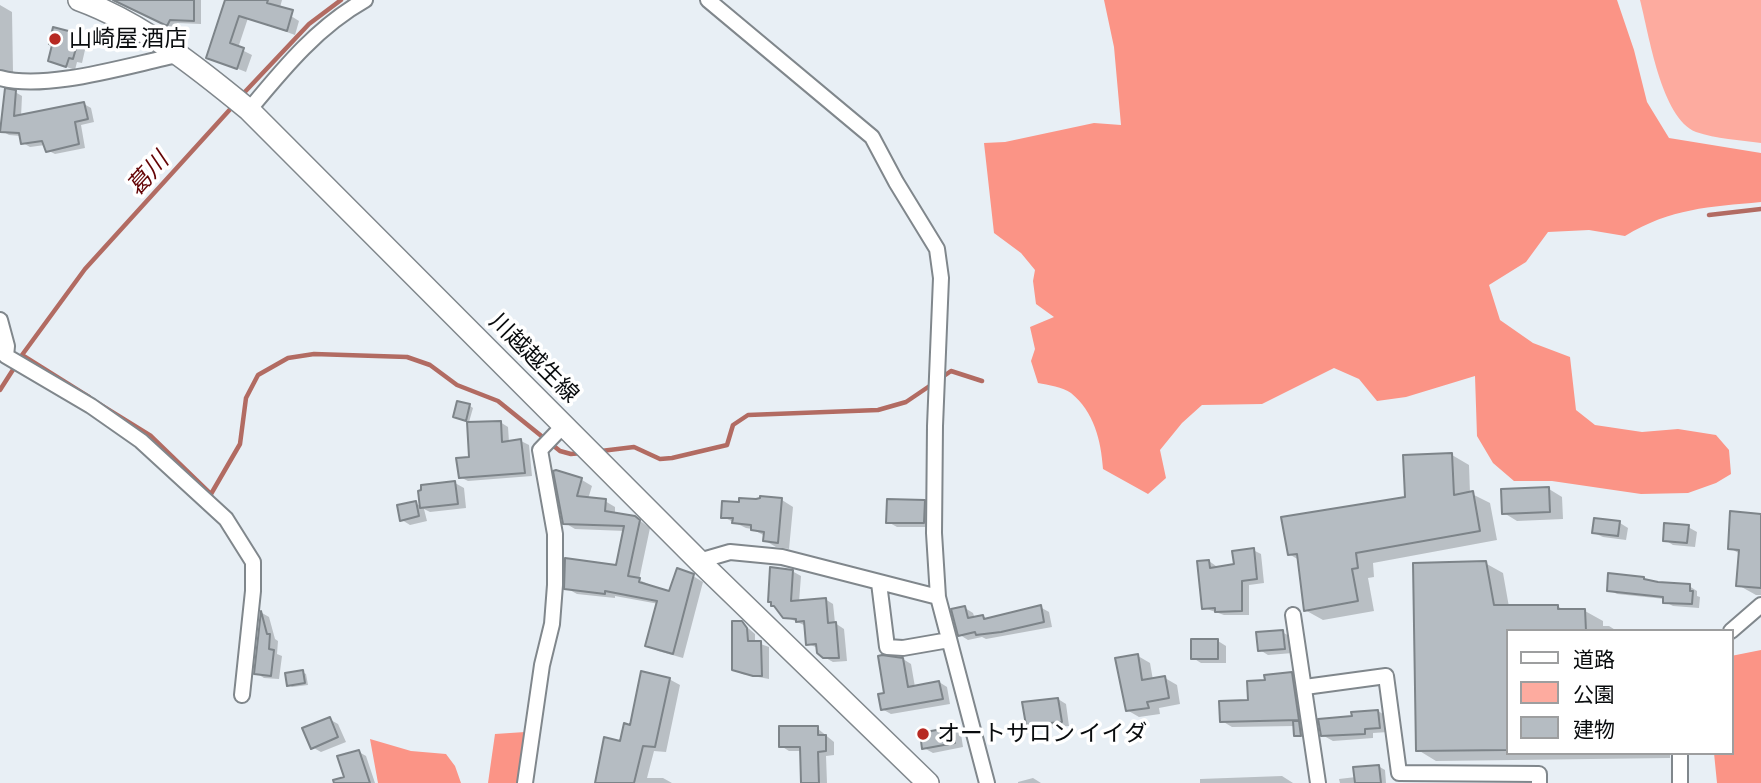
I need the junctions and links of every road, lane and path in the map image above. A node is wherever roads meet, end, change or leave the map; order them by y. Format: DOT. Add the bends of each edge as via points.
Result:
graph roads {
  1 [pos="365,0"];
  2 [pos="708,0"];
  3 [pos="92,2"];
  4 [pos="178,55"];
  5 [pos="0,78"];
  6 [pos="242,105"];
  7 [pos="0,320"];
  8 [pos="3,360"];
  9 [pos="564,425"];
  10 [pos="699,561"];
  11 [pos="879,583"];
  12 [pos="938,597"];
  13 [pos="1761,605"];
  14 [pos="1293,615"];
  15 [pos="1733,629"];
  16 [pos="949,640"];
  17 [pos="1305,687"];
  18 [pos="242,695"];
  19 [pos="1680,755"];
  20 [pos="525,783"];
  21 [pos="928,783"];
  22 [pos="987,783"];
  23 [pos="1318,783"];
  24 [pos="1539,783"];
  25 [pos="1680,783"];
  1 -- 6 [label="street" via="308,42"];
  2 -- 12 [label="street" via="872,137 937,249 941,278 935,426"];
  3 -- 4 [label="main road, 川越越生線"];
  4 -- 5 [label="street" via="54,81"];
  4 -- 6 [label="main road, 川越越生線"];
  6 -- 9 [label="main road, 川越越生線"];
  7 -- 8 [label="street" via="6,346"];
  8 -- 18 [label="street" via="51,381 141,441 226,519 253,562"];
  9 -- 10 [label="main road, 川越越生線"];
  9 -- 20 [label="street" via="540,450 555,534 555,585"];
  10 -- 11 [label="street" via="730,552 760,554"];
  10 -- 21 [label="main road, 川越越生線"];
  11 -- 12 [label="street"];
  11 -- 16 [label="street" via="887,647"];
  12 -- 16 [label="street"];
  13 -- 15 [label="street"];
  14 -- 17 [label="street"];
  16 -- 22 [label="street"];
  17 -- 23 [label="street"];
  17 -- 24 [label="street" via="1386,676 1399,774 1539,774"];
  19 -- 25 [label="street"];
}
